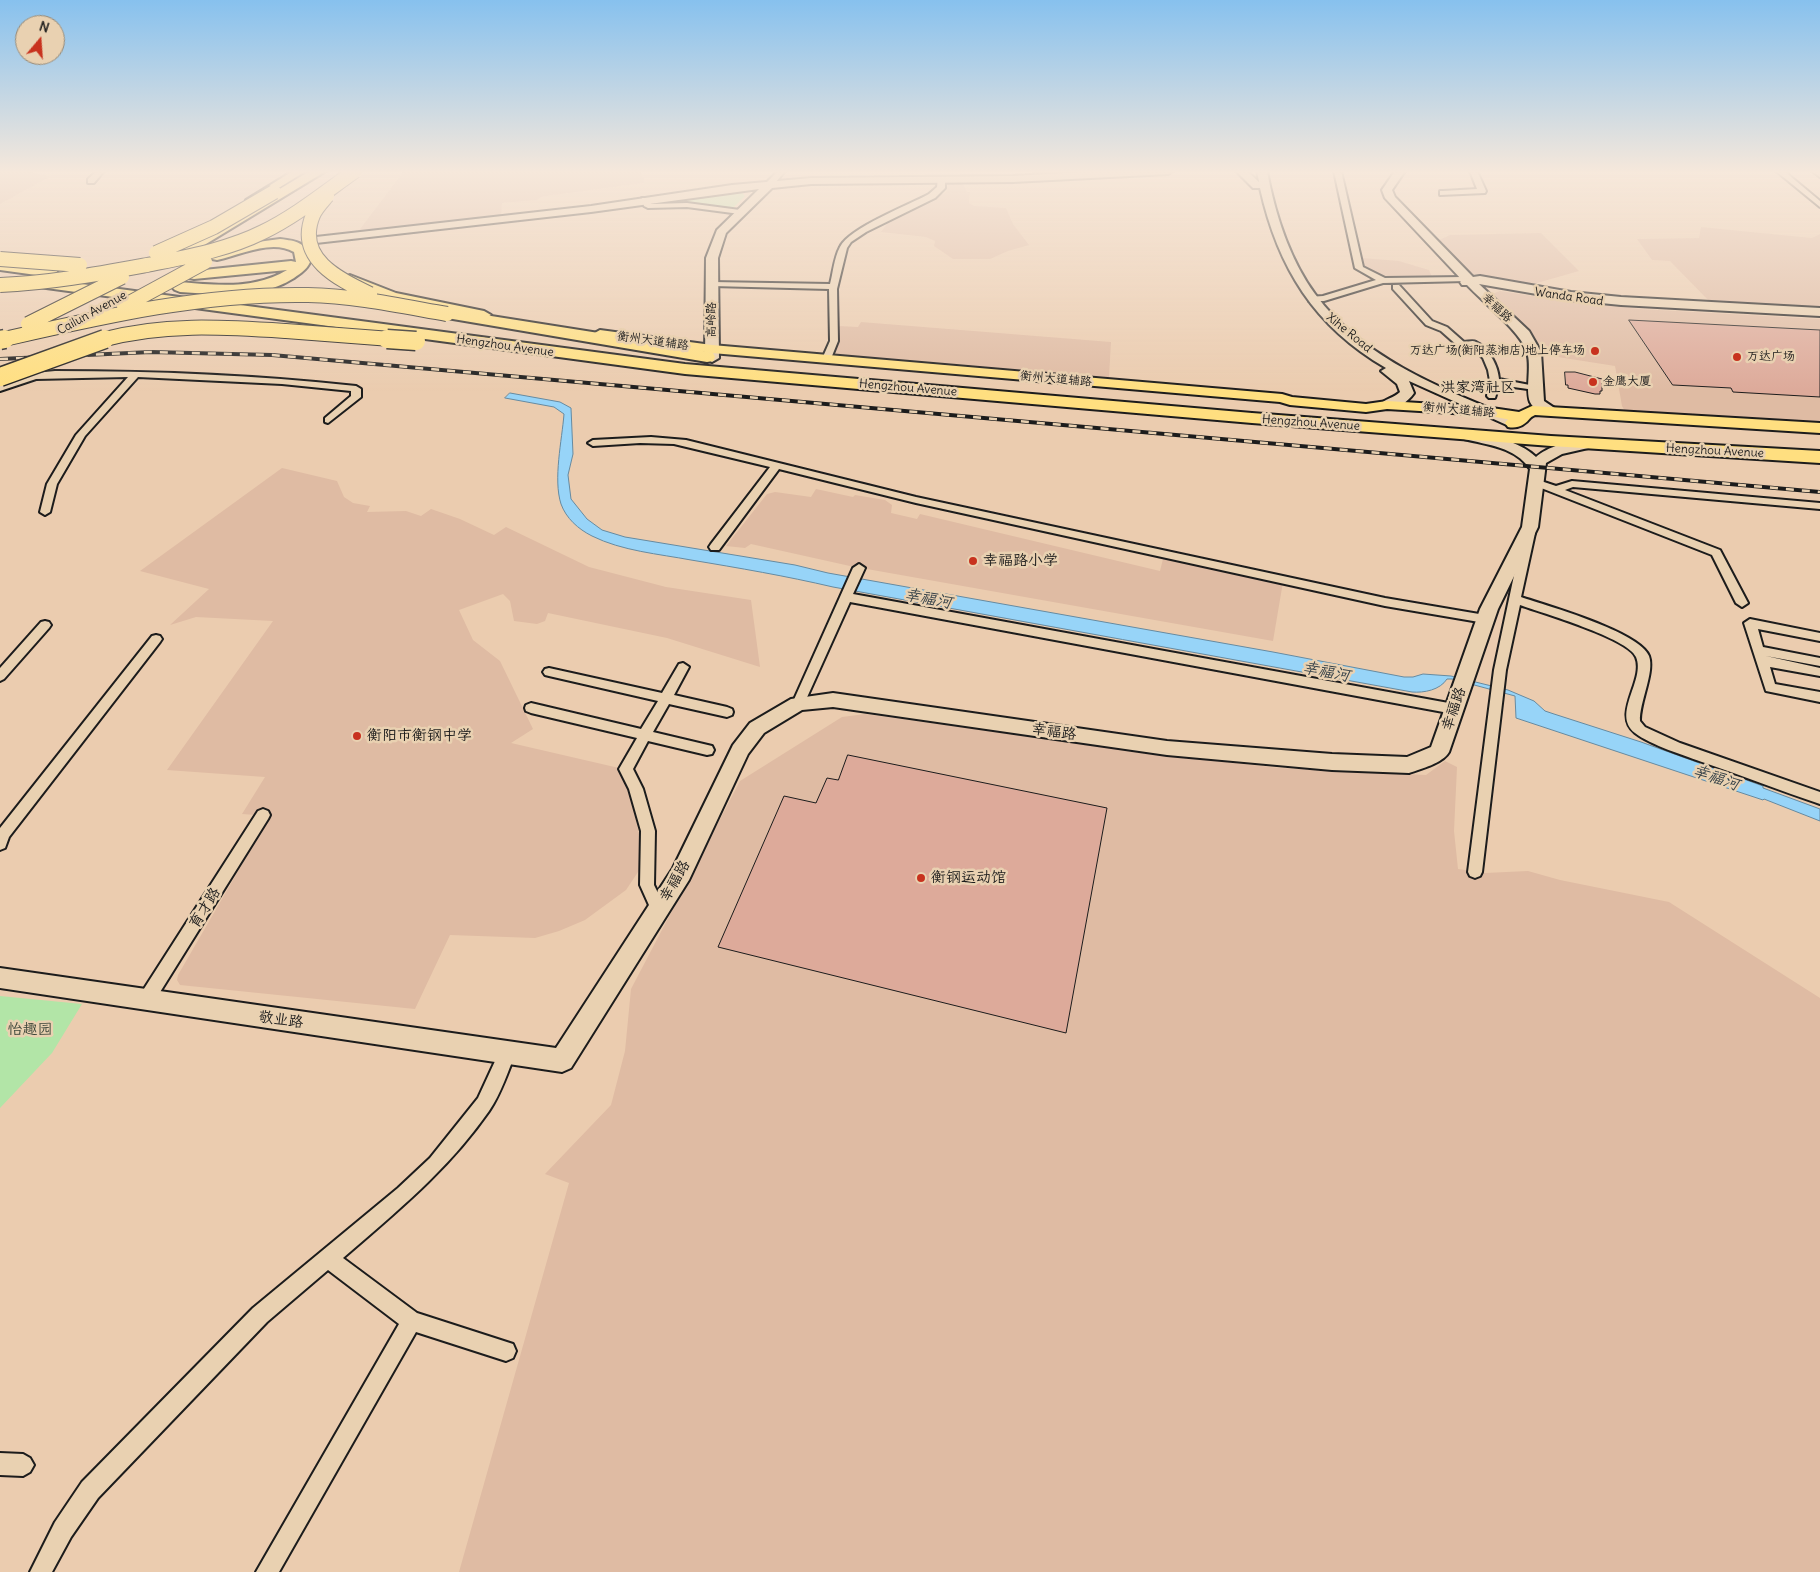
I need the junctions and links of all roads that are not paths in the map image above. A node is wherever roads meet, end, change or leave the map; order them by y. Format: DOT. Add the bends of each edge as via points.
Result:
graph roads {
  1 [pos="171,244"];
  2 [pos="177,244"];
  3 [pos="181,244"];
  4 [pos="196,244"];
  5 [pos="211,244"];
  6 [pos="229,244"];
  7 [pos="269,244"];
  8 [pos="277,244"];
  9 [pos="310,244"];
  10 [pos="317,244"];
  11 [pos="717,244"];
  12 [pos="845,244"];
  13 [pos="1275,244"];
  14 [pos="1283,244"];
  15 [pos="1354,244"];
  16 [pos="1435,244"];
  17 [pos="0,259"];
  18 [pos="298,264"];
  19 [pos="133,265"];
  20 [pos="0,266"];
  21 [pos="0,278"];
  22 [pos="1383,281"];
  23 [pos="1470,281"];
  24 [pos="135,284"];
  25 [pos="712,284"];
  26 [pos="161,286"];
  27 [pos="161,286"];
  28 [pos="161,286"];
  29 [pos="161,286"];
  30 [pos="0,287"];
  31 [pos="834,287"];
  32 [pos="1396,287"];
  33 [pos="77,288"];
  34 [pos="1312,299"];
  35 [pos="1820,313"];
  36 [pos="447,314"];
  37 [pos="0,334"];
  38 [pos="0,340"];
  39 [pos="24,349"];
  40 [pos="1531,350"];
  41 [pos="547,352"];
  42 [pos="0,353"];
  43 [pos="712,354"];
  44 [pos="828,359"];
  45 [pos="0,370"];
  46 [pos="136,374"];
  47 [pos="0,377"];
  48 [pos="1495,381"];
  49 [pos="0,388"];
  50 [pos="1532,388"];
  51 [pos="1492,396"];
  52 [pos="1387,405"];
  53 [pos="1362,410"];
  54 [pos="1485,411"];
  55 [pos="1552,411"];
  56 [pos="1522,416"];
  57 [pos="328,420"];
  58 [pos="1820,428"];
  59 [pos="1462,434"];
  60 [pos="1820,442"];
  61 [pos="594,443"];
  62 [pos="1592,443"];
  63 [pos="1820,457"];
  64 [pos="777,465"];
  65 [pos="1536,475"];
  66 [pos="1556,490"];
  67 [pos="1820,506"];
  68 [pos="45,512"];
  69 [pos="1530,527"];
  70 [pos="715,548"];
  71 [pos="858,570"];
  72 [pos="846,595"];
  73 [pos="1516,598"];
  74 [pos="1742,603"];
  75 [pos="1485,619"];
  76 [pos="45,625"];
  77 [pos="1820,636"];
  78 [pos="156,639"];
  79 [pos="1760,656"];
  80 [pos="1820,662"];
  81 [pos="682,667"];
  82 [pos="550,672"];
  83 [pos="1820,672"];
  84 [pos="0,676"];
  85 [pos="665,698"];
  86 [pos="1820,698"];
  87 [pos="798,704"];
  88 [pos="531,708"];
  89 [pos="1454,709"];
  90 [pos="727,712"];
  91 [pos="645,735"];
  92 [pos="707,750"];
  93 [pos="1820,798"];
  94 [pos="263,816"];
  95 [pos="0,844"];
  96 [pos="1475,872"];
  97 [pos="658,909"];
  98 [pos="0,978"];
  99 [pos="146,1000"];
  100 [pos="508,1052"];
  101 [pos="562,1060"];
  102 [pos="327,1258"];
  103 [pos="412,1321"];
  104 [pos="506,1351"];
  105 [pos="0,1464"];
  106 [pos="23,1465"];
  107 [pos="41,1572"];
  108 [pos="266,1572"];
  1 -- 19 [label="main road"];
  2 -- 17 [label="highway, bridge" via="118,263 76,266"];
  3 -- 37 [label="highway, bridge" via="60,309"];
  4 -- 42 [label="highway, Cailun Avenue, bridge"];
  5 -- 39 [label="highway, Cailun Avenue, bridge"];
  6 -- 30 [label="highway, bridge" via="188,257"];
  7 -- 28 [label="highway, bridge" via="246,246 214,257"];
  8 -- 27 [label="highway, bridge" via="295,247 304,256 303,262 289,275 265,285 231,290"];
  9 -- 36 [label="highway, bridge" via="320,265 342,282 380,298"];
  10 -- 43 [label="main road, 衡州大道辅路" via="319,262 359,284 409,301"];
  11 -- 25 [label="street, 高岭路" via="712,258"];
  12 -- 31 [label="street"];
  13 -- 52 [label="street, Xihe Road" via="1303,299 1327,326 1395,376 1406,388 1404,398"];
  14 -- 34 [label="street, Xihe Road"];
  15 -- 22 [label="street" via="1359,268"];
  16 -- 23 [label="street, 幸福路"];
  18 -- 19 [label="highway" via="198,276"];
  20 -- 24 [label="highway, Hengzhou Avenue"];
  21 -- 33 [label="highway, Hengzhou Avenue"];
  22 -- 23 [label="street"];
  22 -- 34 [label="street"];
  23 -- 35 [label="street, Wanda Road" via="1622,301"];
  23 -- 35 [label="street, Wanda Road" via="1623,304"];
  23 -- 40 [label="street, 幸福路" via="1524,334"];
  24 -- 26 [label="highway, bridge"];
  24 -- 43 [label="highway, Hengzhou Avenue" via="555,340"];
  25 -- 31 [label="street"];
  25 -- 43 [label="street, 高岭路"];
  29 -- 45 [label="highway, bridge"];
  30 -- 33 [label="highway"];
  31 -- 44 [label="street" via="834,341"];
  32 -- 48 [label="street" via="1430,323 1444,329 1462,345 1473,344 1481,350 1492,363"];
  33 -- 41 [label="highway, Hengzhou Avenue"];
  34 -- 54 [label="street, Xihe Road" via="1337,325 1387,362"];
  36 -- 38 [label="highway, bridge" via="337,296 249,295 151,308"];
  36 -- 43 [label="highway"];
  40 -- 50 [label="street"];
  40 -- 55 [label="street" via="1537,402"];
  41 -- 47 [label="highway, bridge" via="229,327 174,327 90,343"];
  41 -- 59 [label="highway, Hengzhou Avenue" via="686,369"];
  43 -- 44 [label="main road, 衡州大道辅路"];
  43 -- 53 [label="highway, Hengzhou Avenue"];
  44 -- 53 [label="main road, 衡州大道辅路" via="1282,398"];
  46 -- 49 [label="street" via="35,376"];
  46 -- 57 [label="street" via="282,381 356,389 356,397"];
  46 -- 68 [label="street" via="81,435 52,484"];
  48 -- 50 [label="street"];
  48 -- 51 [label="street"];
  50 -- 56 [label="street"];
  52 -- 53 [label="main road, 衡州大道辅路"];
  52 -- 54 [label="main road, 衡州大道辅路"];
  53 -- 56 [label="highway, Hengzhou Avenue"];
  54 -- 56 [label="main road, 衡州大道辅路"];
  55 -- 56 [label="main road, 衡州大道辅路"];
  55 -- 58 [label="main road, 衡州大道辅路"];
  56 -- 60 [label="highway, Hengzhou Avenue"];
  59 -- 62 [label="highway, Hengzhou Avenue"];
  59 -- 65 [label="street" via="1510,446 1533,460"];
  61 -- 64 [label="street" via="668,440"];
  62 -- 63 [label="highway, Hengzhou Avenue"];
  62 -- 65 [label="street" via="1554,451 1542,458"];
  64 -- 70 [label="street"];
  64 -- 75 [label="street" via="1062,532 1385,602"];
  65 -- 66 [label="street"];
  65 -- 69 [label="street, 幸福路"];
  66 -- 67 [label="street" via="1572,484"];
  66 -- 74 [label="street" via="1716,553"];
  69 -- 73 [label="street"];
  69 -- 75 [label="street, 幸福路"];
  71 -- 72 [label="street"];
  72 -- 87 [label="street"];
  72 -- 89 [label="street"];
  73 -- 93 [label="street" via="1618,636 1634,646 1643,657 1643,670 1632,713 1633,722 1640,730 1675,746"];
  73 -- 96 [label="street" via="1500,670"];
  75 -- 89 [label="street, 幸福路"];
  76 -- 84 [label="street"];
  77 -- 79 [label="street" via="1750,623"];
  78 -- 95 [label="street" via="3,835"];
  79 -- 80 [label="street"];
  79 -- 83 [label="street"];
  79 -- 86 [label="street" via="1770,688"];
  81 -- 85 [label="street"];
  82 -- 85 [label="street"];
  85 -- 90 [label="street"];
  85 -- 91 [label="street"];
  87 -- 89 [label="street, 幸福路" via="833,700 1167,748 1409,765 1439,752"];
  87 -- 97 [label="street, 幸福路" via="757,728 740,750 681,874"];
  88 -- 91 [label="street"];
  91 -- 92 [label="street"];
  91 -- 97 [label="street" via="626,769 636,789 648,831 647,884"];
  94 -- 99 [label="street, 育才路"];
  97 -- 101 [label="street, 幸福路"];
  98 -- 99 [label="street, 敬业路"];
  99 -- 100 [label="street, 敬业路"];
  100 -- 101 [label="street, 敬业路"];
  100 -- 102 [label="street" via="484,1104 436,1164"];
  102 -- 103 [label="street"];
  102 -- 107 [label="street" via="260,1316 90,1490 68,1518"];
  103 -- 104 [label="street"];
  103 -- 108 [label="street"];
  105 -- 106 [label="street"];
}
